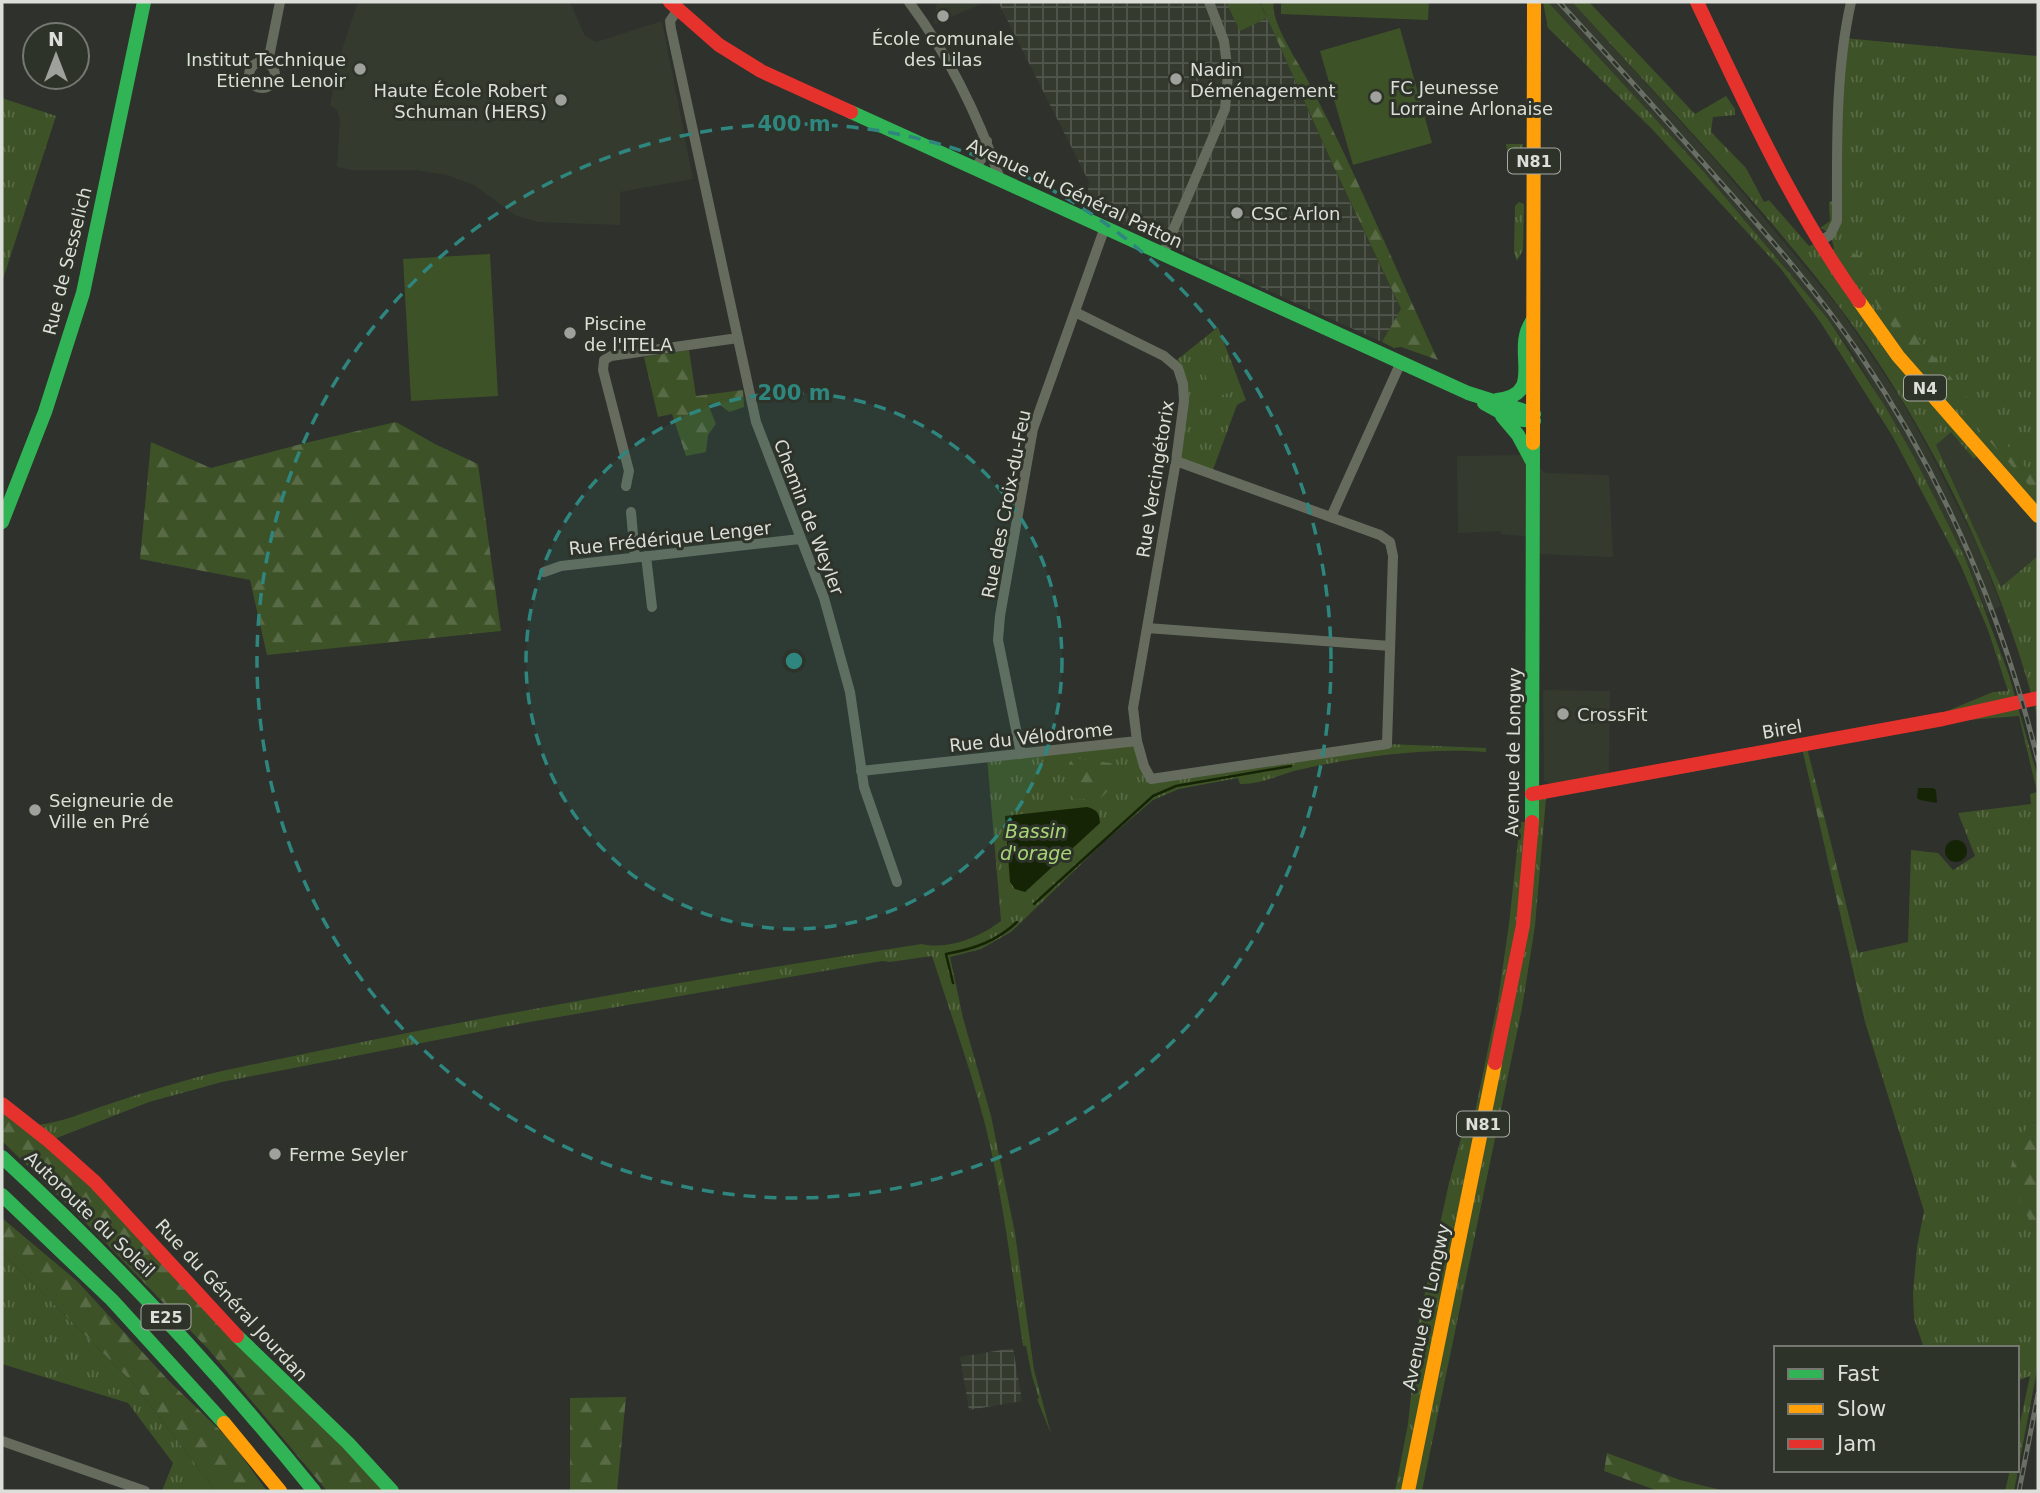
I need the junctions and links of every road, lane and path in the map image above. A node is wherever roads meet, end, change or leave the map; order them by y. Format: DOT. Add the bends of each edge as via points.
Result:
graph roads {
  1 [pos="144,2"];
  2 [pos="280,2"];
  3 [pos="909,2"];
  4 [pos="1209,2"];
  5 [pos="1534,2"];
  6 [pos="1697,2"];
  7 [pos="1852,2"];
  8 [pos="678,7"];
  9 [pos="268,62"];
  10 [pos="987,141"];
  11 [pos="975,168"];
  12 [pos="1000,179"];
  13 [pos="1105,227"];
  14 [pos="1819,242"];
  15 [pos="1163,254"];
  16 [pos="1075,312"];
  17 [pos="1534,320"];
  18 [pos="738,338"];
  19 [pos="1401,362"];
  20 [pos="1468,393"];
  21 [pos="1502,415"];
  22 [pos="1534,417"];
  23 [pos="1176,461"];
  24 [pos="1533,464"];
  25 [pos="626,486"];
  26 [pos="631,512"];
  27 [pos="2038,516"];
  28 [pos="1331,517"];
  29 [pos="2,522"];
  30 [pos="800,539"];
  31 [pos="646,556"];
  32 [pos="635,557"];
  33 [pos="544,572"];
  34 [pos="652,607"];
  35 [pos="1147,628"];
  36 [pos="1390,646"];
  37 [pos="2036,698"];
  38 [pos="1137,741"];
  39 [pos="1021,754"];
  40 [pos="861,771"];
  41 [pos="1532,794"];
  42 [pos="897,881"];
  43 [pos="2,1104"];
  44 [pos="2,1157"];
  45 [pos="2,1195"];
  46 [pos="2,1441"];
  47 [pos="145,1491"];
  48 [pos="280,1491"];
  49 [pos="314,1491"];
  50 [pos="393,1491"];
  51 [pos="1408,1491"];
  1 -- 29 [label="main road, Rue de Sesselich" via="83,293 45,412"];
  2 -- 9 [label="street"];
  3 -- 10 [label="street" via="953,67"];
  4 -- 15 [label="street" via="1224,41 1228,74 1225,109"];
  5 -- 17 [label="main road, Avenue de Longwy / N81"];
  6 -- 14 [label="main road, N4" via="1777,169"];
  7 -- 14 [label="street" via="1841,75 1837,221 1830,235"];
  8 -- 11 [label="main road, Avenue du Général Patton" via="719,46 747,64"];
  8 -- 18 [label="street, Chemin de Weyler" via="670,22"];
  10 -- 11 [label="street"];
  10 -- 12 [label="street"];
  11 -- 12 [label="main road, Avenue du Général Patton"];
  12 -- 13 [label="main road, Avenue du Général Patton"];
  13 -- 15 [label="main road, Avenue du Général Patton"];
  13 -- 16 [label="street, Rue des Croix-du-Feu"];
  14 -- 27 [label="main road, N4" via="1898,356"];
  15 -- 19 [label="main road, Avenue du Général Patton"];
  16 -- 23 [label="street, Rue Vercingétorix" via="1164,356 1178,368 1184,401"];
  16 -- 39 [label="street, Rue des Croix-du-Feu" via="1033,429 1000,616 998,640"];
  17 -- 20 [label="main road, N81" via="1525,331 1520,394 1496,400"];
  17 -- 22 [label="main road, Avenue de Longwy / N81"];
  18 -- 25 [label="street" via="604,360 629,471"];
  18 -- 30 [label="street, Chemin de Weyler" via="756,422"];
  19 -- 20 [label="main road, Avenue du Général Patton"];
  19 -- 28 [label="street"];
  20 -- 21 [label="main road"];
  20 -- 22 [label="main road"];
  21 -- 22 [label="main road" via="1518,421"];
  21 -- 24 [label="main road"];
  22 -- 24 [label="main road, Avenue de Longwy / N81"];
  23 -- 28 [label="street"];
  23 -- 35 [label="street, Rue Vercingétorix"];
  24 -- 41 [label="main road, Avenue de Longwy / N81"];
  26 -- 32 [label="street"];
  28 -- 36 [label="street" via="1390,542 1394,556"];
  30 -- 31 [label="street, Rue Frédérique Lenger"];
  30 -- 40 [label="street, Chemin de Weyler" via="837,642 850,692"];
  31 -- 32 [label="street, Rue Frédérique Lenger"];
  31 -- 34 [label="street"];
  32 -- 33 [label="street, Rue Frédérique Lenger"];
  35 -- 36 [label="street"];
  35 -- 38 [label="street, Rue Vercingétorix" via="1133,708"];
  36 -- 38 [label="street, Rue du Vélodrome" via="1387,744 1151,779"];
  37 -- 41 [label="main road, Birel"];
  38 -- 39 [label="street, Rue du Vélodrome"];
  39 -- 40 [label="street, Rue du Vélodrome"];
  40 -- 42 [label="street, Chemin de Weyler"];
  41 -- 51 [label="main road, Avenue de Longwy / N81" via="1523,925"];
  43 -- 50 [label="main road, Rue du Général Jourdan" via="95,1182 239,1339"];
  44 -- 49 [label="main road, Autoroute du Soleil / E25" via="161,1311"];
  45 -- 48 [label="main road, E25" via="142,1331"];
  46 -- 47 [label="street"];
}
